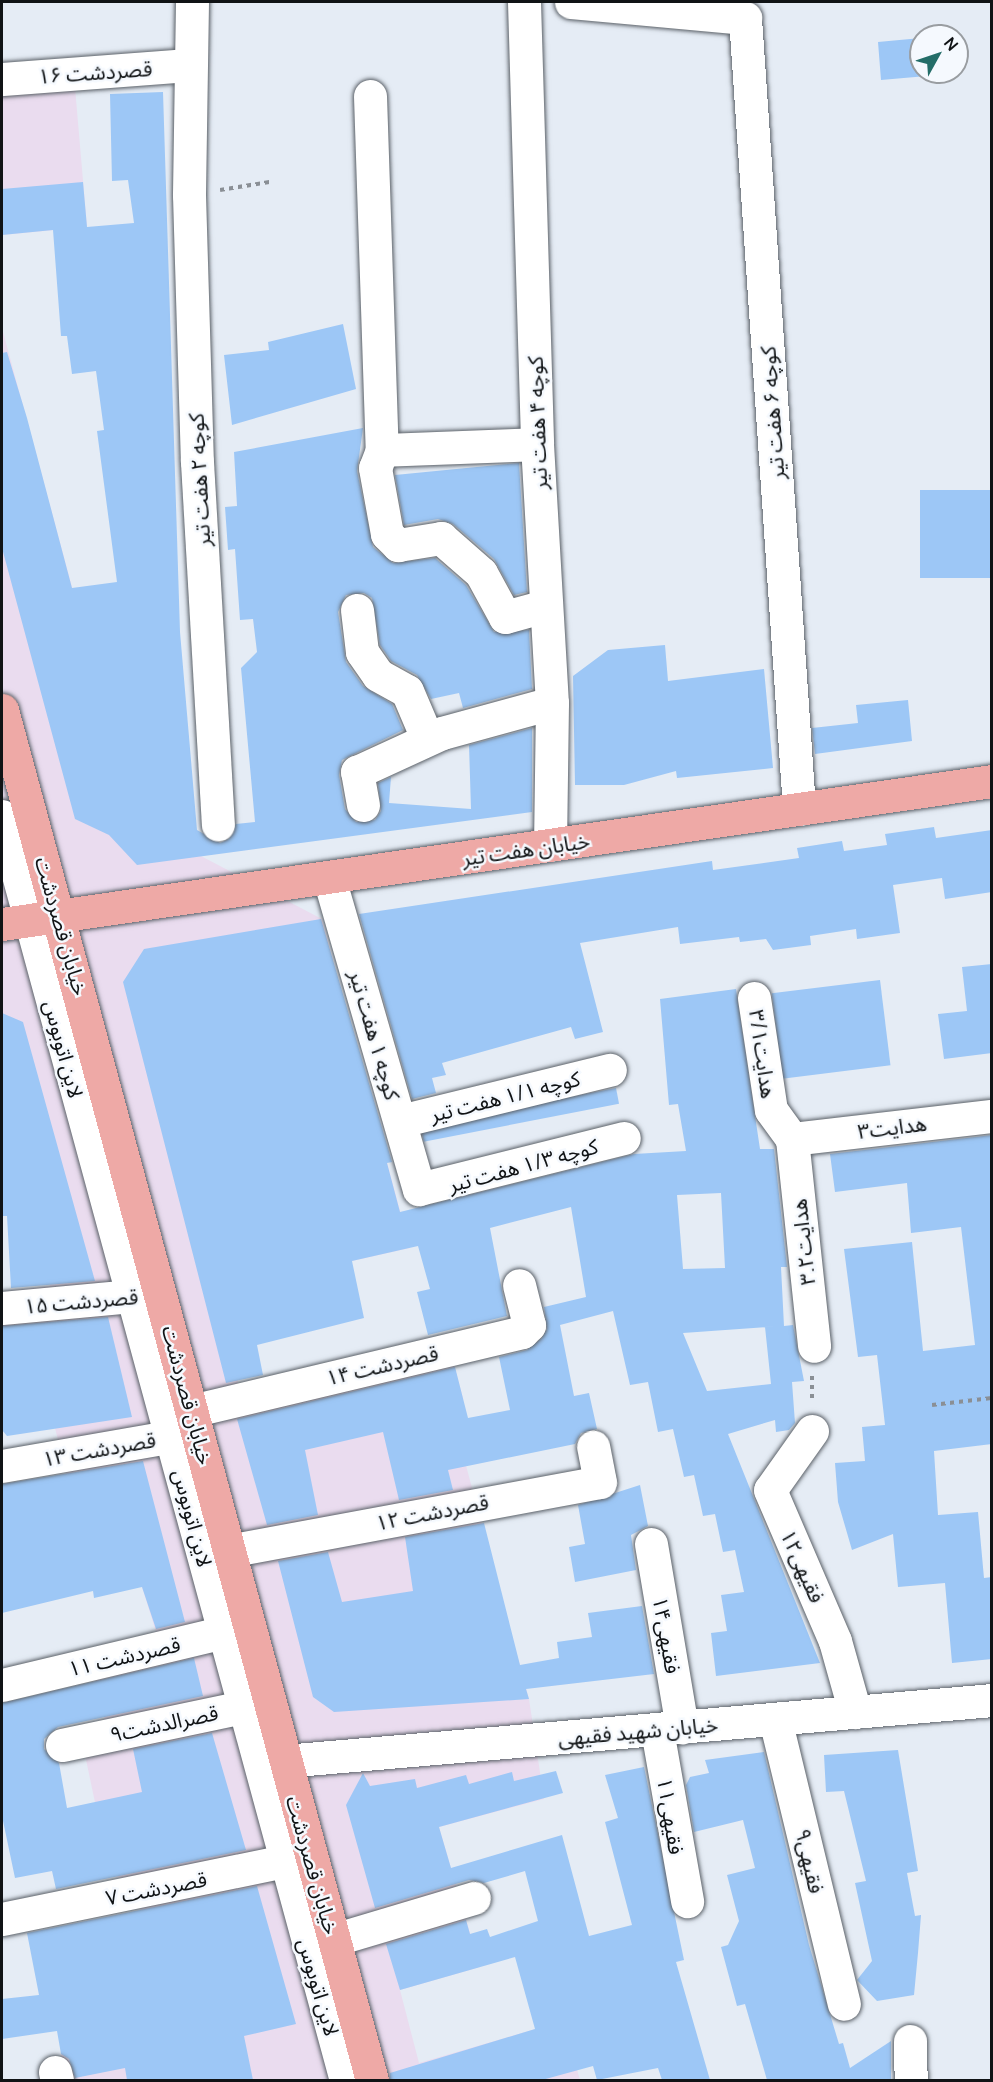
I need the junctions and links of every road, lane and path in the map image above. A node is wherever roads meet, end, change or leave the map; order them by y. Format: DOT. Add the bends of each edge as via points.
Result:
graph roads {
  1 [pos="192,2"];
  2 [pos="524,2"];
  3 [pos="571,2"];
  4 [pos="188,65"];
  5 [pos="2,79"];
  6 [pos="370,96"];
  7 [pos="269,182"];
  8 [pos="189,195"];
  9 [pos="537,444"];
  10 [pos="382,450"];
  11 [pos="545,606"];
  12 [pos="357,610"];
  13 [pos="552,704"];
  14 [pos="2,710"];
  15 [pos="428,738"];
  16 [pos="992,781"];
  17 [pos="363,805"];
  18 [pos="799,809"];
  19 [pos="2,816"];
  20 [pos="218,824"];
  21 [pos="550,845"];
  22 [pos="329,878"];
  23 [pos="60,918"];
  24 [pos="15,923"];
  25 [pos="754,998"];
  26 [pos="610,1070"];
  27 [pos="992,1116"];
  28 [pos="400,1121"];
  29 [pos="624,1138"];
  30 [pos="792,1139"];
  31 [pos="422,1191"];
  32 [pos="519,1285"];
  33 [pos="147,1295"];
  34 [pos="2,1308"];
  35 [pos="814,1346"];
  36 [pos="992,1398"];
  37 [pos="932,1404"];
  38 [pos="186,1427"];
  39 [pos="812,1431"];
  40 [pos="593,1446"];
  41 [pos="2,1466"];
  42 [pos="651,1544"];
  43 [pos="228,1551"];
  44 [pos="235,1629"];
  45 [pos="2,1685"];
  46 [pos="992,1700"];
  47 [pos="254,1704"];
  48 [pos="855,1712"];
  49 [pos="776,1719"];
  50 [pos="670,1729"];
  51 [pos="62,1745"];
  52 [pos="284,1761"];
  53 [pos="297,1859"];
  54 [pos="474,1898"];
  55 [pos="687,1901"];
  56 [pos="2,1918"];
  57 [pos="333,1940"];
  58 [pos="844,2004"];
  59 [pos="910,2041"];
  60 [pos="346,2080"];
  61 [pos="372,2080"];
  62 [pos="911,2080"];
  1 -- 4 [label="street, کوچه ۲ هفت تیر"];
  2 -- 9 [label="street, کوچه ۴ هفت تیر"];
  3 -- 18 [label="street, کوچه ۶ هفت تیر" via="745,18"];
  4 -- 5 [label="street, قصردشت ۱۶"];
  4 -- 8 [label="street, کوچه ۲ هفت تیر"];
  6 -- 10 [label="street"];
  7 -- 8 [label="path"];
  8 -- 20 [label="street, کوچه ۲ هفت تیر" via="197,462"];
  9 -- 10 [label="street"];
  9 -- 11 [label="street, کوچه ۴ هفت تیر"];
  10 -- 11 [label="street" via="375,468 387,534 398,545 441,538 481,573 505,617"];
  11 -- 13 [label="street, کوچه ۴ هفت تیر"];
  12 -- 15 [label="street" via="362,652 378,675 407,692"];
  13 -- 15 [label="street"];
  13 -- 21 [label="street, کوچه ۴ هفت تیر"];
  14 -- 23 [label="main road, خیابان قصردشت"];
  15 -- 17 [label="street" via="357,772"];
  16 -- 18 [label="main road, خیابان هفت تیر"];
  18 -- 21 [label="main road, خیابان هفت تیر"];
  19 -- 24 [label="street, لاین اتوبوس"];
  21 -- 22 [label="main road, خیابان هفت تیر"];
  22 -- 23 [label="main road, خیابان هفت تیر"];
  22 -- 28 [label="street, کوچه ۱ هفت تیر"];
  23 -- 24 [label="main road, خیابان هفت تیر"];
  23 -- 33 [label="main road, خیابان قصردشت"];
  24 -- 33 [label="street, لاین اتوبوس"];
  25 -- 30 [label="street, هدایت۳/۱" via="771,1110"];
  26 -- 28 [label="street, کوچه ۱/۱ هفت تیر"];
  27 -- 30 [label="street, هدایت۳"];
  28 -- 31 [label="street, کوچه ۱ هفت تیر"];
  29 -- 31 [label="street, کوچه ۱/۳ هفت تیر"];
  30 -- 35 [label="street, هدایت۳.۲"];
  32 -- 38 [label="street, قصردشت ۱۴" via="529,1325 522,1332"];
  33 -- 34 [label="street, قصردشت ۱۵"];
  33 -- 38 [label="main road, خیابان قصردشت"];
  35 -- 39 [label="path"];
  36 -- 37 [label="path"];
  38 -- 41 [label="street, قصردشت ۱۳"];
  38 -- 43 [label="main road, خیابان قصردشت"];
  38 -- 44 [label="street, لاین اتوبوس"];
  39 -- 48 [label="street, فقیهی۱۲" via="770,1490 835,1641"];
  40 -- 43 [label="street, قصردشت ۱۲" via="600,1482"];
  42 -- 50 [label="street, فقیهی۱۴"];
  43 -- 44 [label="main road, خیابان قصردشت"];
  44 -- 45 [label="street, قصردشت ۱۱"];
  44 -- 47 [label="main road, خیابان قصردشت"];
  46 -- 48 [label="street, خیابان شهید فقیهی"];
  47 -- 51 [label="street, قصرالدشت۹"];
  47 -- 52 [label="main road, خیابان قصردشت"];
  47 -- 53 [label="street, لاین اتوبوس"];
  48 -- 49 [label="street, خیابان شهید فقیهی"];
  49 -- 50 [label="street, خیابان شهید فقیهی"];
  49 -- 58 [label="street, فقیهی۹"];
  50 -- 52 [label="street, خیابان شهید فقیهی"];
  50 -- 55 [label="street, فقیهی۱۱"];
  52 -- 53 [label="main road, خیابان قصردشت"];
  53 -- 56 [label="street, قصردشت ۷"];
  53 -- 57 [label="main road, خیابان قصردشت"];
  53 -- 60 [label="street, لاین اتوبوس"];
  54 -- 57 [label="street"];
  57 -- 61 [label="main road, خیابان قصردشت"];
  59 -- 62 [label="street"];
}
